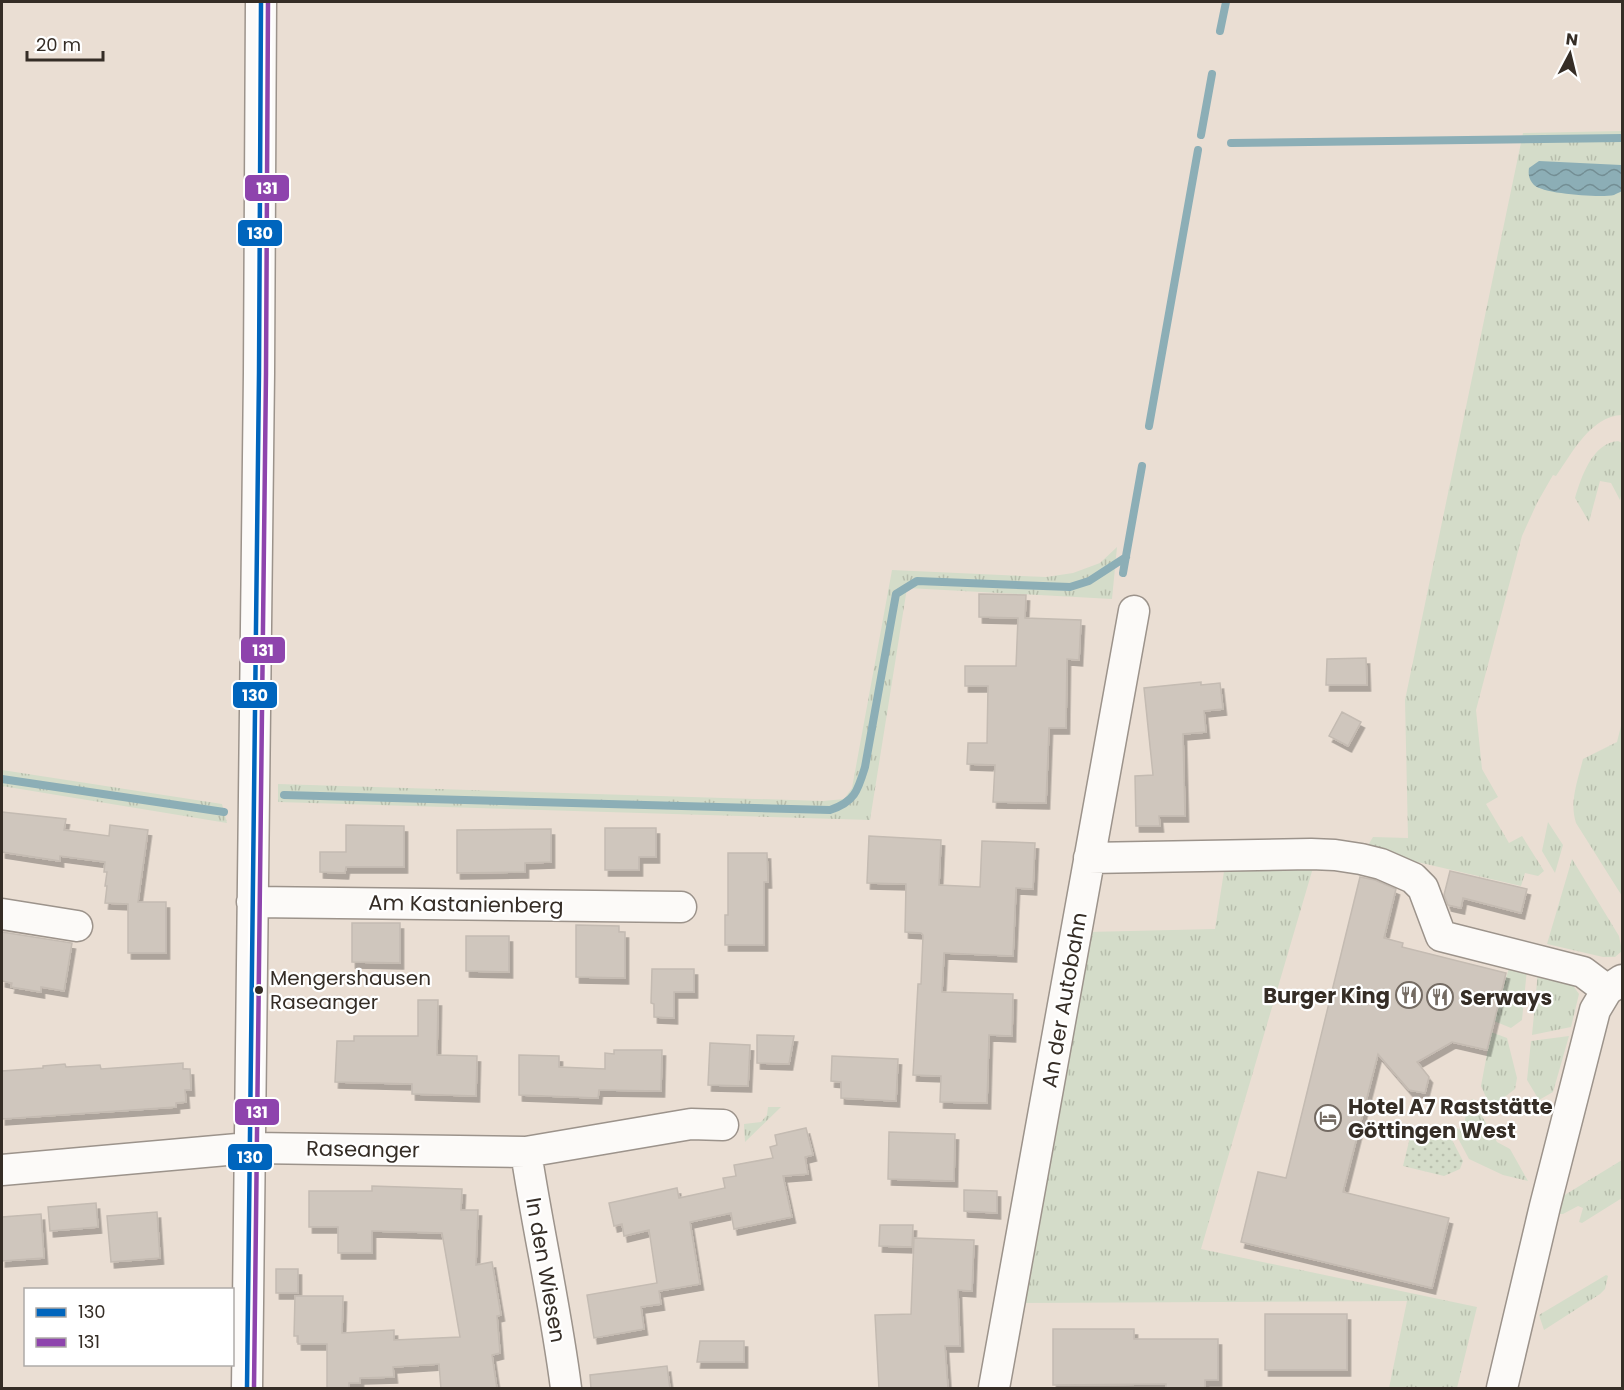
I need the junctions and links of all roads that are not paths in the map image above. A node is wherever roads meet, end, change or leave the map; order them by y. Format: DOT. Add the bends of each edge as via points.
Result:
graph roads {
  1 [pos="261,2"];
  2 [pos="1134,611"];
  3 [pos="1089,858"];
  4 [pos="252,902"];
  5 [pos="681,907"];
  6 [pos="2,914"];
  7 [pos="77,926"];
  8 [pos="1615,985"];
  9 [pos="723,1125"];
  10 [pos="249,1148"];
  11 [pos="526,1152"];
  12 [pos="2,1170"];
  13 [pos="247,1389"];
  14 [pos="566,1389"];
  15 [pos="994,1389"];
  16 [pos="1502,1389"];
  1 -- 4 [label="street"];
  2 -- 3 [label="street, An der Autobahn"];
  3 -- 8 [label="street" via="1335,855 1381,864 1413,878 1423,888 1441,936 1583,972"];
  3 -- 15 [label="street, An der Autobahn"];
  4 -- 5 [label="street, Am Kastanienberg"];
  4 -- 10 [label="street"];
  6 -- 7 [label="street"];
  8 -- 16 [label="street" via="1595,1010 1588,1032"];
  9 -- 11 [label="street, Raseanger" via="691,1124"];
  10 -- 11 [label="street, Raseanger"];
  10 -- 12 [label="street, Raseanger"];
  10 -- 13 [label="street"];
  11 -- 14 [label="street, In den Wiesen"];
}
